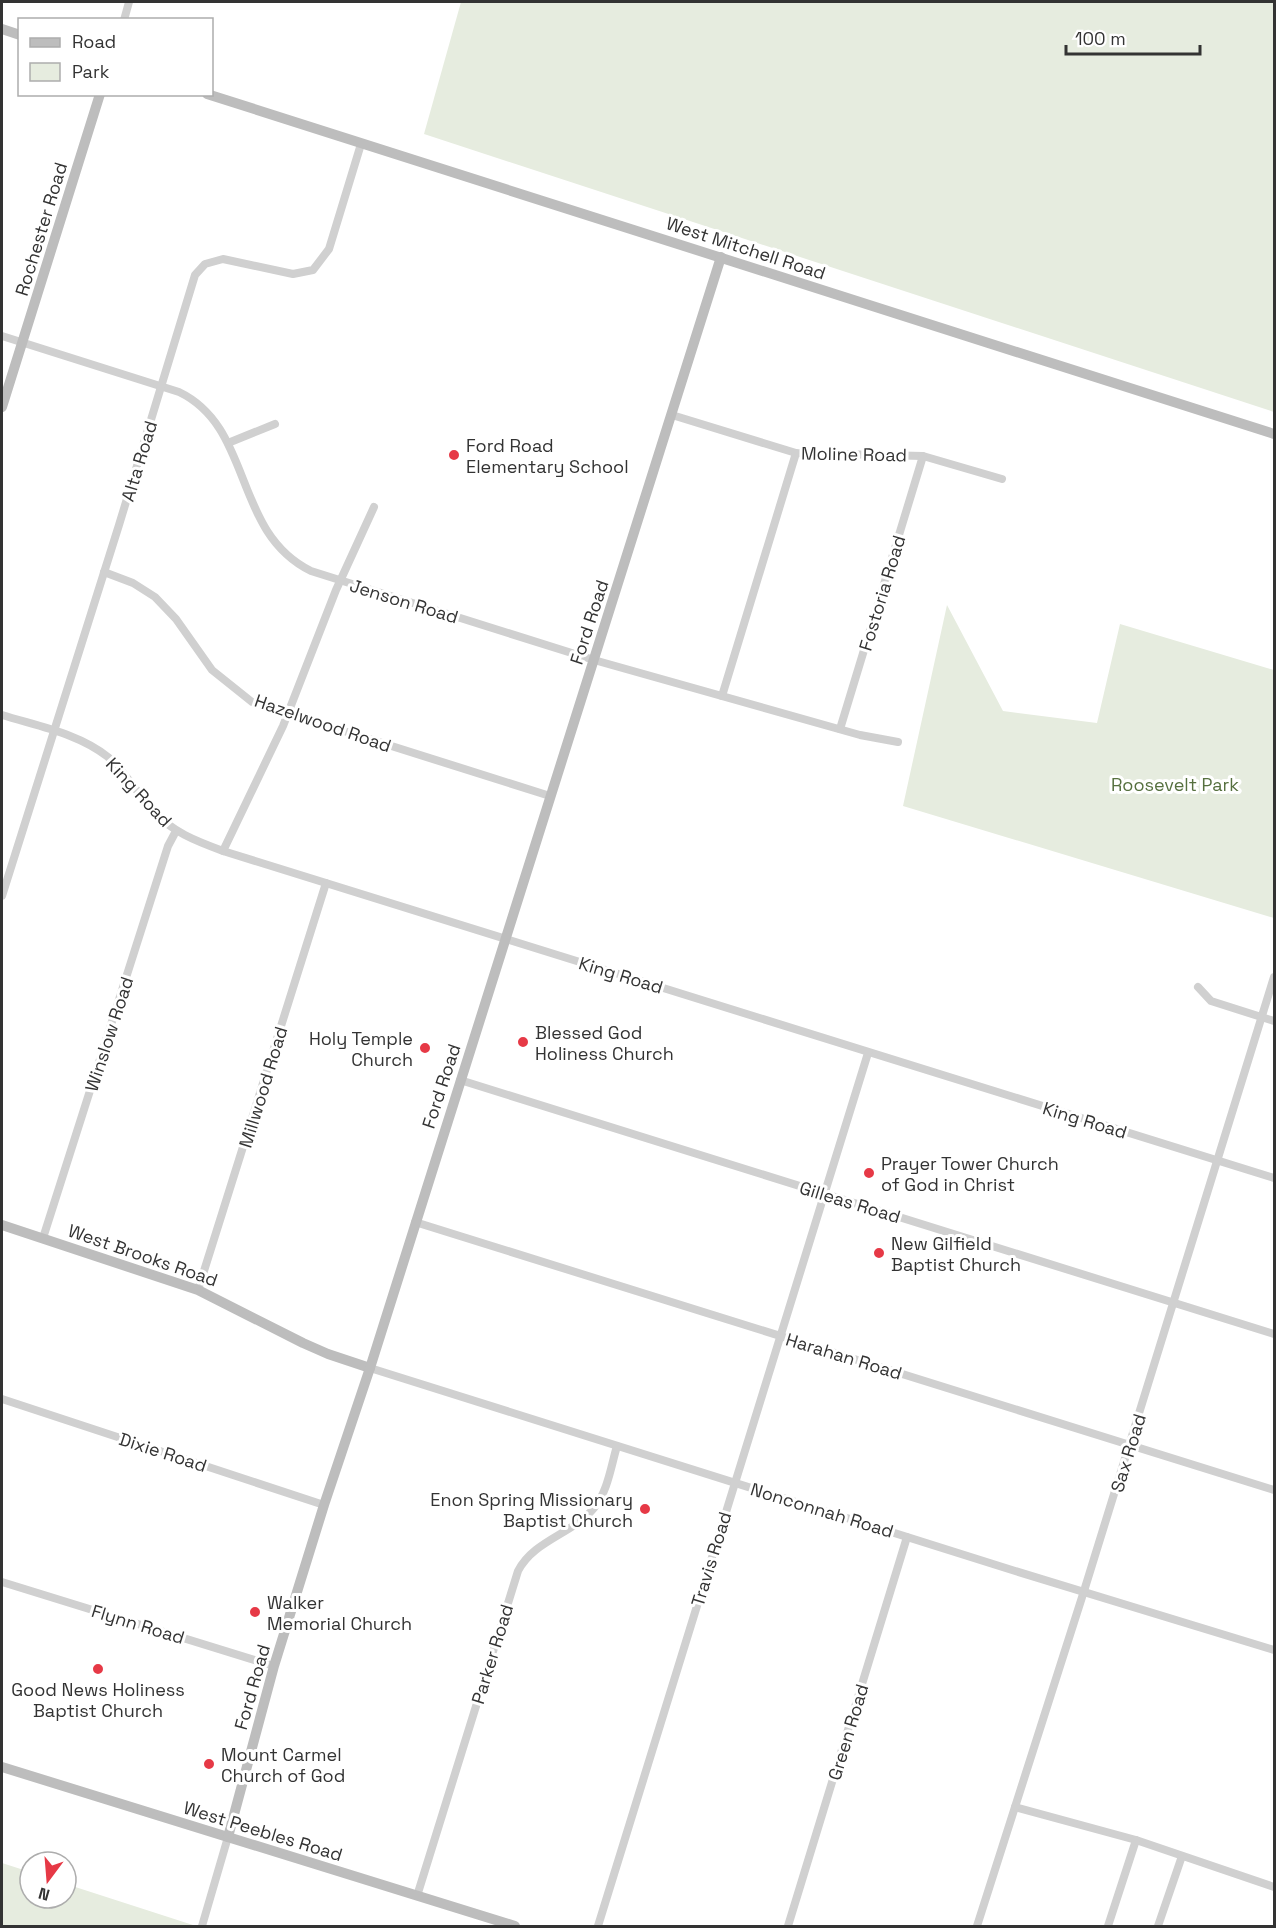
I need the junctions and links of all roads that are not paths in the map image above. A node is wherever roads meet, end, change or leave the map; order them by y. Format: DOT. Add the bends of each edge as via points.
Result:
graph roads {
  1 [pos="129,2"];
  2 [pos="125,18"];
  3 [pos="2,29"];
  4 [pos="18,34"];
  5 [pos="99,96"];
  6 [pos="213,96"];
  7 [pos="361,144"];
  8 [pos="721,257"];
  9 [pos="2,336"];
  10 [pos="22,342"];
  11 [pos="162,387"];
  12 [pos="2,407"];
  13 [pos="672,415"];
  14 [pos="275,424"];
  15 [pos="1275,434"];
  16 [pos="228,443"];
  17 [pos="796,453"];
  18 [pos="923,456"];
  19 [pos="1002,479"];
  20 [pos="374,507"];
  21 [pos="104,572"];
  22 [pos="339,581"];
  23 [pos="594,660"];
  24 [pos="722,696"];
  25 [pos="288,714"];
  26 [pos="2,715"];
  27 [pos="840,729"];
  28 [pos="53,731"];
  29 [pos="897,742"];
  30 [pos="550,796"];
  31 [pos="176,831"];
  32 [pos="223,851"];
  33 [pos="327,883"];
  34 [pos="2,896"];
  35 [pos="505,939"];
  36 [pos="1275,978"];
  37 [pos="1198,987"];
  38 [pos="1262,1017"];
  39 [pos="1275,1021"];
  40 [pos="868,1053"];
  41 [pos="460,1080"];
  42 [pos="1218,1161"];
  43 [pos="1275,1178"];
  44 [pos="824,1194"];
  45 [pos="415,1222"];
  46 [pos="2,1225"];
  47 [pos="44,1238"];
  48 [pos="198,1290"];
  49 [pos="1175,1303"];
  50 [pos="1275,1334"];
  51 [pos="781,1337"];
  52 [pos="370,1368"];
  53 [pos="2,1399"];
  54 [pos="1130,1445"];
  55 [pos="617,1446"];
  56 [pos="735,1483"];
  57 [pos="1275,1490"];
  58 [pos="324,1505"];
  59 [pos="907,1537"];
  60 [pos="2,1582"];
  61 [pos="1084,1591"];
  62 [pos="1275,1650"];
  63 [pos="274,1666"];
  64 [pos="2,1767"];
  65 [pos="1015,1807"];
  66 [pos="228,1837"];
  67 [pos="1136,1840"];
  68 [pos="1182,1856"];
  69 [pos="1275,1887"];
  70 [pos="417,1896"];
  71 [pos="202,1926"];
  72 [pos="515,1926"];
  73 [pos="598,1926"];
  74 [pos="788,1926"];
  75 [pos="977,1926"];
  76 [pos="1108,1926"];
  77 [pos="1158,1926"];
  1 -- 2 [label="street"];
  3 -- 4 [label="street"];
  5 -- 10 [label="street, Rochester Road"];
  6 -- 7 [label="street, West Mitchell Road"];
  7 -- 8 [label="street, West Mitchell Road"];
  7 -- 11 [label="street, Alta Road" via="329,249 314,270 293,273 223,259 205,264 195,275"];
  8 -- 13 [label="street, Ford Road"];
  8 -- 15 [label="street, West Mitchell Road"];
  9 -- 10 [label="street, Jenson Road"];
  10 -- 11 [label="street, Jenson Road"];
  10 -- 12 [label="street, Rochester Road"];
  11 -- 16 [label="street, Jenson Road" via="202,406"];
  11 -- 21 [label="street, Alta Road"];
  13 -- 17 [label="street, Moline Road"];
  13 -- 23 [label="street, Ford Road"];
  14 -- 16 [label="street"];
  16 -- 22 [label="street, Jenson Road" via="260,521 276,544 305,568"];
  17 -- 18 [label="street, Moline Road"];
  17 -- 24 [label="street"];
  18 -- 19 [label="street, Moline Road"];
  18 -- 27 [label="street, Fostoria Road"];
  20 -- 22 [label="street"];
  21 -- 25 [label="street, Hazelwood Road" via="155,597 176,619 212,670 252,702"];
  21 -- 28 [label="street, Alta Road"];
  22 -- 23 [label="street, Jenson Road"];
  22 -- 25 [label="street"];
  23 -- 24 [label="street, Jenson Road"];
  23 -- 30 [label="street, Ford Road"];
  24 -- 27 [label="street, Jenson Road"];
  25 -- 30 [label="street, Hazelwood Road"];
  25 -- 32 [label="street"];
  26 -- 28 [label="street, King Road"];
  27 -- 29 [label="street, Jenson Road"];
  28 -- 31 [label="street, King Road" via="80,740 107,756 153,811"];
  28 -- 34 [label="street, Alta Road"];
  30 -- 35 [label="street, Ford Road"];
  31 -- 32 [label="street, King Road"];
  31 -- 47 [label="street, Winslow Road"];
  32 -- 33 [label="street, King Road"];
  33 -- 35 [label="street, King Road"];
  33 -- 48 [label="street, Millwood Road"];
  35 -- 40 [label="street, King Road"];
  35 -- 41 [label="street, Ford Road"];
  36 -- 38 [label="street, Sax Road"];
  37 -- 38 [label="street" via="1211,1001"];
  38 -- 39 [label="street"];
  38 -- 42 [label="street, Sax Road"];
  40 -- 42 [label="street, King Road"];
  40 -- 44 [label="street, Travis Road"];
  41 -- 44 [label="street, Gilleas Road"];
  41 -- 45 [label="street, Ford Road"];
  42 -- 43 [label="street, King Road"];
  42 -- 49 [label="street, Sax Road"];
  44 -- 49 [label="street, Gilleas Road"];
  44 -- 51 [label="street, Travis Road"];
  45 -- 51 [label="street, Harahan Road"];
  45 -- 52 [label="street, Ford Road"];
  46 -- 47 [label="street, West Brooks Road"];
  47 -- 48 [label="street, West Brooks Road"];
  48 -- 52 [label="street, West Brooks Road" via="303,1343"];
  49 -- 50 [label="street, Gilleas Road"];
  49 -- 54 [label="street, Sax Road"];
  51 -- 54 [label="street, Harahan Road"];
  51 -- 56 [label="street, Travis Road"];
  52 -- 55 [label="street, Nonconnah Road"];
  52 -- 58 [label="street, Ford Road"];
  53 -- 58 [label="street, Dixie Road"];
  54 -- 57 [label="street, Harahan Road"];
  54 -- 61 [label="street, Sax Road"];
  55 -- 56 [label="street, Nonconnah Road"];
  55 -- 70 [label="street, Parker Road" via="603,1494 594,1508 577,1524 530,1553 518,1571"];
  56 -- 59 [label="street, Nonconnah Road"];
  56 -- 73 [label="street, Travis Road"];
  58 -- 63 [label="street, Ford Road"];
  59 -- 61 [label="street, Nonconnah Road"];
  59 -- 74 [label="street, Green Road"];
  60 -- 63 [label="street, Flynn Road"];
  61 -- 62 [label="street, Nonconnah Road"];
  61 -- 65 [label="street, Sax Road"];
  63 -- 66 [label="street, Ford Road"];
  64 -- 66 [label="street, West Peebles Road"];
  65 -- 67 [label="street"];
  65 -- 75 [label="street, Sax Road"];
  66 -- 70 [label="street, West Peebles Road"];
  66 -- 71 [label="street, Ford Road"];
  67 -- 68 [label="street"];
  67 -- 76 [label="street"];
  68 -- 69 [label="street"];
  68 -- 77 [label="street"];
  70 -- 72 [label="street, West Peebles Road"];
}
